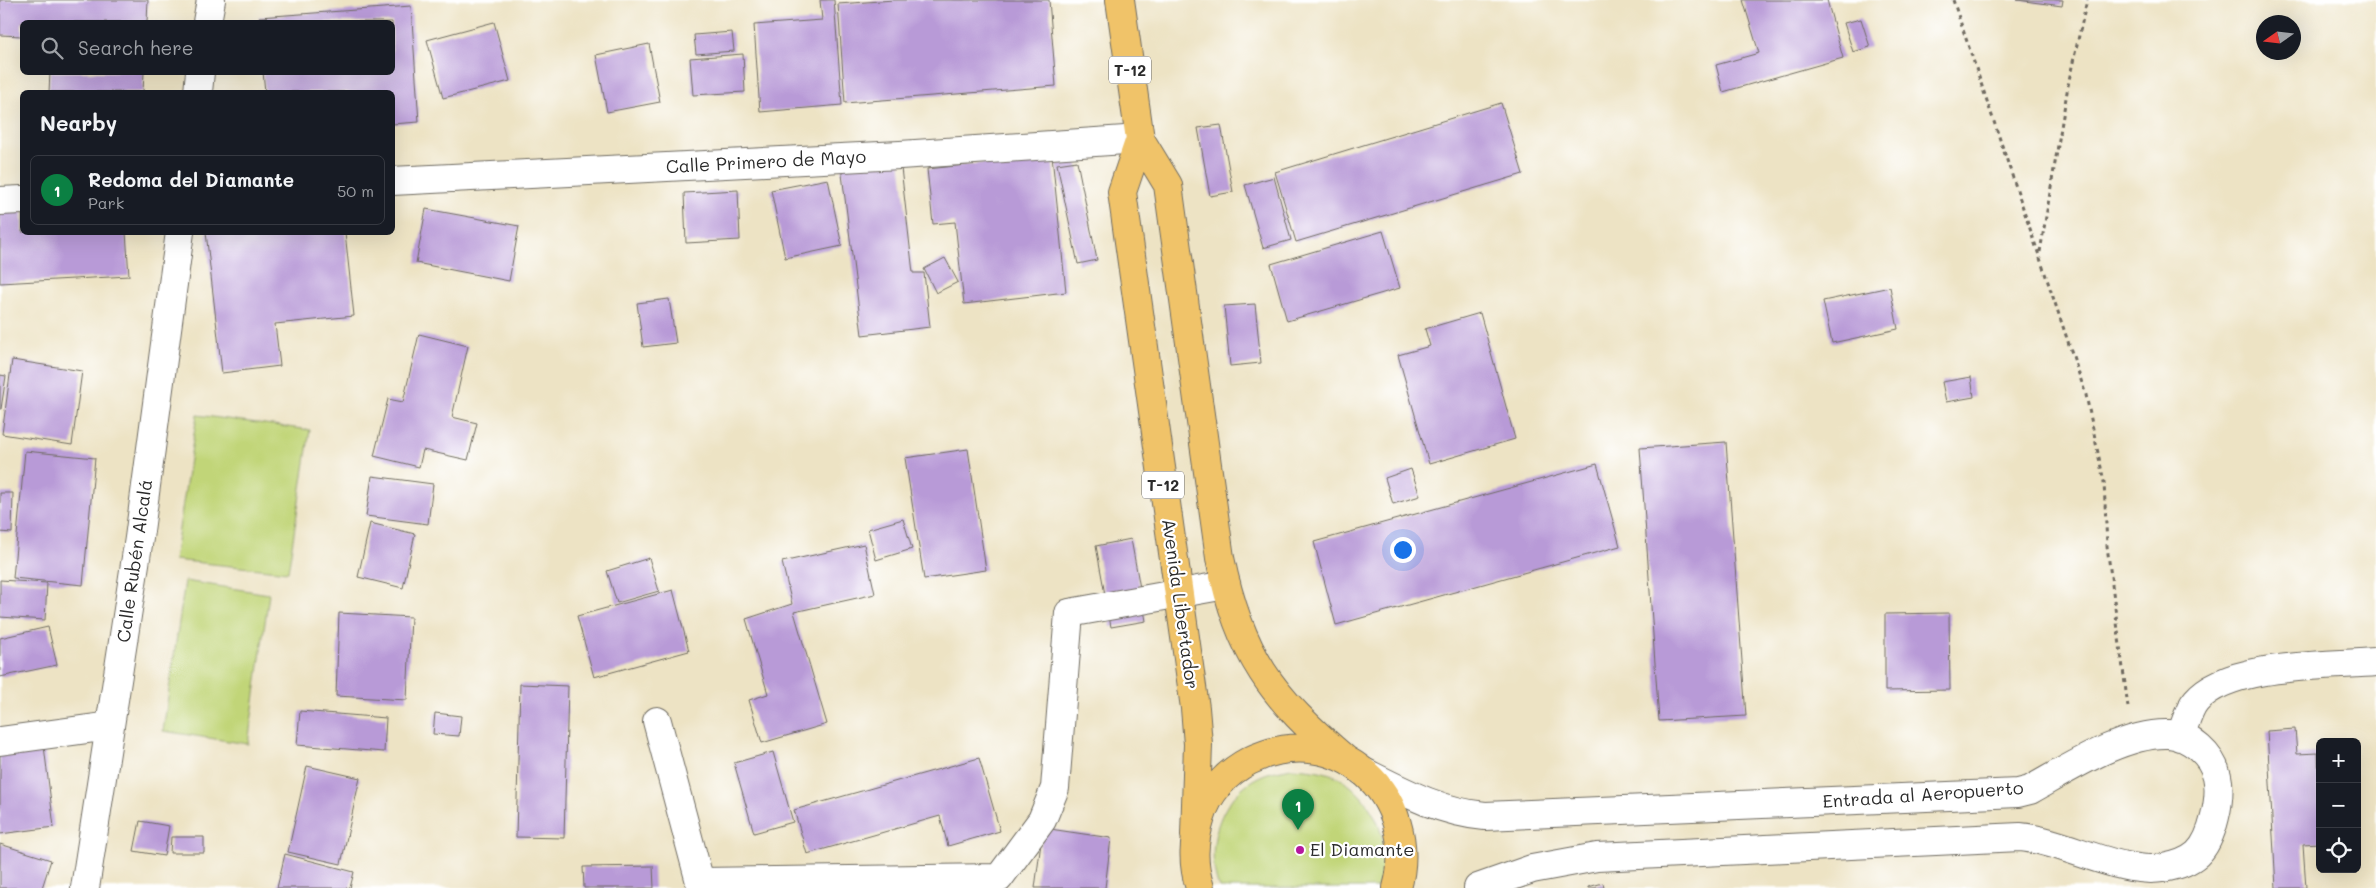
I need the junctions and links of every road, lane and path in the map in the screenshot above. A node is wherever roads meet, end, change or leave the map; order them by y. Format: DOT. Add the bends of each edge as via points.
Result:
graph roads {
  1 [pos="211,0"];
  2 [pos="1120,0"];
  3 [pos="1953,0"];
  4 [pos="2087,0"];
  5 [pos="207,20"];
  6 [pos="200,75"];
  7 [pos="198,90"];
  8 [pos="1140,139"];
  9 [pos="395,181"];
  10 [pos="20,200"];
  11 [pos="0,201"];
  12 [pos="180,235"];
  13 [pos="2040,255"];
  14 [pos="1226,585"];
  15 [pos="1178,593"];
  16 [pos="2376,662"];
  17 [pos="657,721"];
  18 [pos="110,726"];
  19 [pos="2180,737"];
  20 [pos="2133,740"];
  21 [pos="0,741"];
  22 [pos="1354,766"];
  23 [pos="1194,845"];
  24 [pos="2173,877"];
  25 [pos="86,888"];
  26 [pos="1188,888"];
  27 [pos="1200,888"];
  28 [pos="1397,888"];
  29 [pos="1478,888"];
  1 -- 5 [label="street"];
  2 -- 8 [label="highway, Avenida Libertador / T-12"];
  3 -- 13 [label="path"];
  4 -- 13 [label="path" via="2069,80"];
  6 -- 7 [label="street"];
  8 -- 9 [label="street, Calle Primero de Mayo"];
  8 -- 14 [label="highway, Avenida Libertador / T-12" via="1168,185"];
  8 -- 15 [label="highway, Avenida Libertador / T-12" via="1122,192"];
  10 -- 11 [label="street"];
  12 -- 18 [label="street, Calle Rubén Alcalá"];
  13 -- 20 [label="path" via="2086,395 2104,482 2108,555"];
  14 -- 15 [label="street"];
  14 -- 22 [label="highway, Avenida Libertador / T-12" via="1245,641 1265,676 1306,726"];
  15 -- 17 [label="street" via="1069,613 1055,788 1042,820 999,878 700,882"];
  15 -- 23 [label="highway, Avenida Libertador / T-12" via="1197,735"];
  16 -- 19 [label="street" via="2262,671 2242,676 2212,688 2195,702"];
  18 -- 21 [label="street"];
  18 -- 25 [label="street, Calle Rubén Alcalá"];
  19 -- 20 [label="street, Entrada al Aeropuerto" via="2158,735"];
  19 -- 24 [label="street, Entrada al Aeropuerto" via="2203,751 2218,777 2215,822 2209,838 2198,854 2183,863"];
  20 -- 22 [label="street, Entrada al Aeropuerto" via="2018,793 1485,816 1463,814 1433,805"];
  22 -- 23 [label="highway, T-12" via="1320,751 1302,748 1264,754 1240,766 1219,785 1203,808"];
  22 -- 28 [label="highway, T-12" via="1376,784 1396,816 1403,853"];
  23 -- 26 [label="highway, Avenida Libertador / T-12"];
  23 -- 27 [label="highway, T-12"];
  24 -- 29 [label="street, Entrada al Aeropuerto" via="2037,838 2020,837 1597,857 1532,869"];
}
